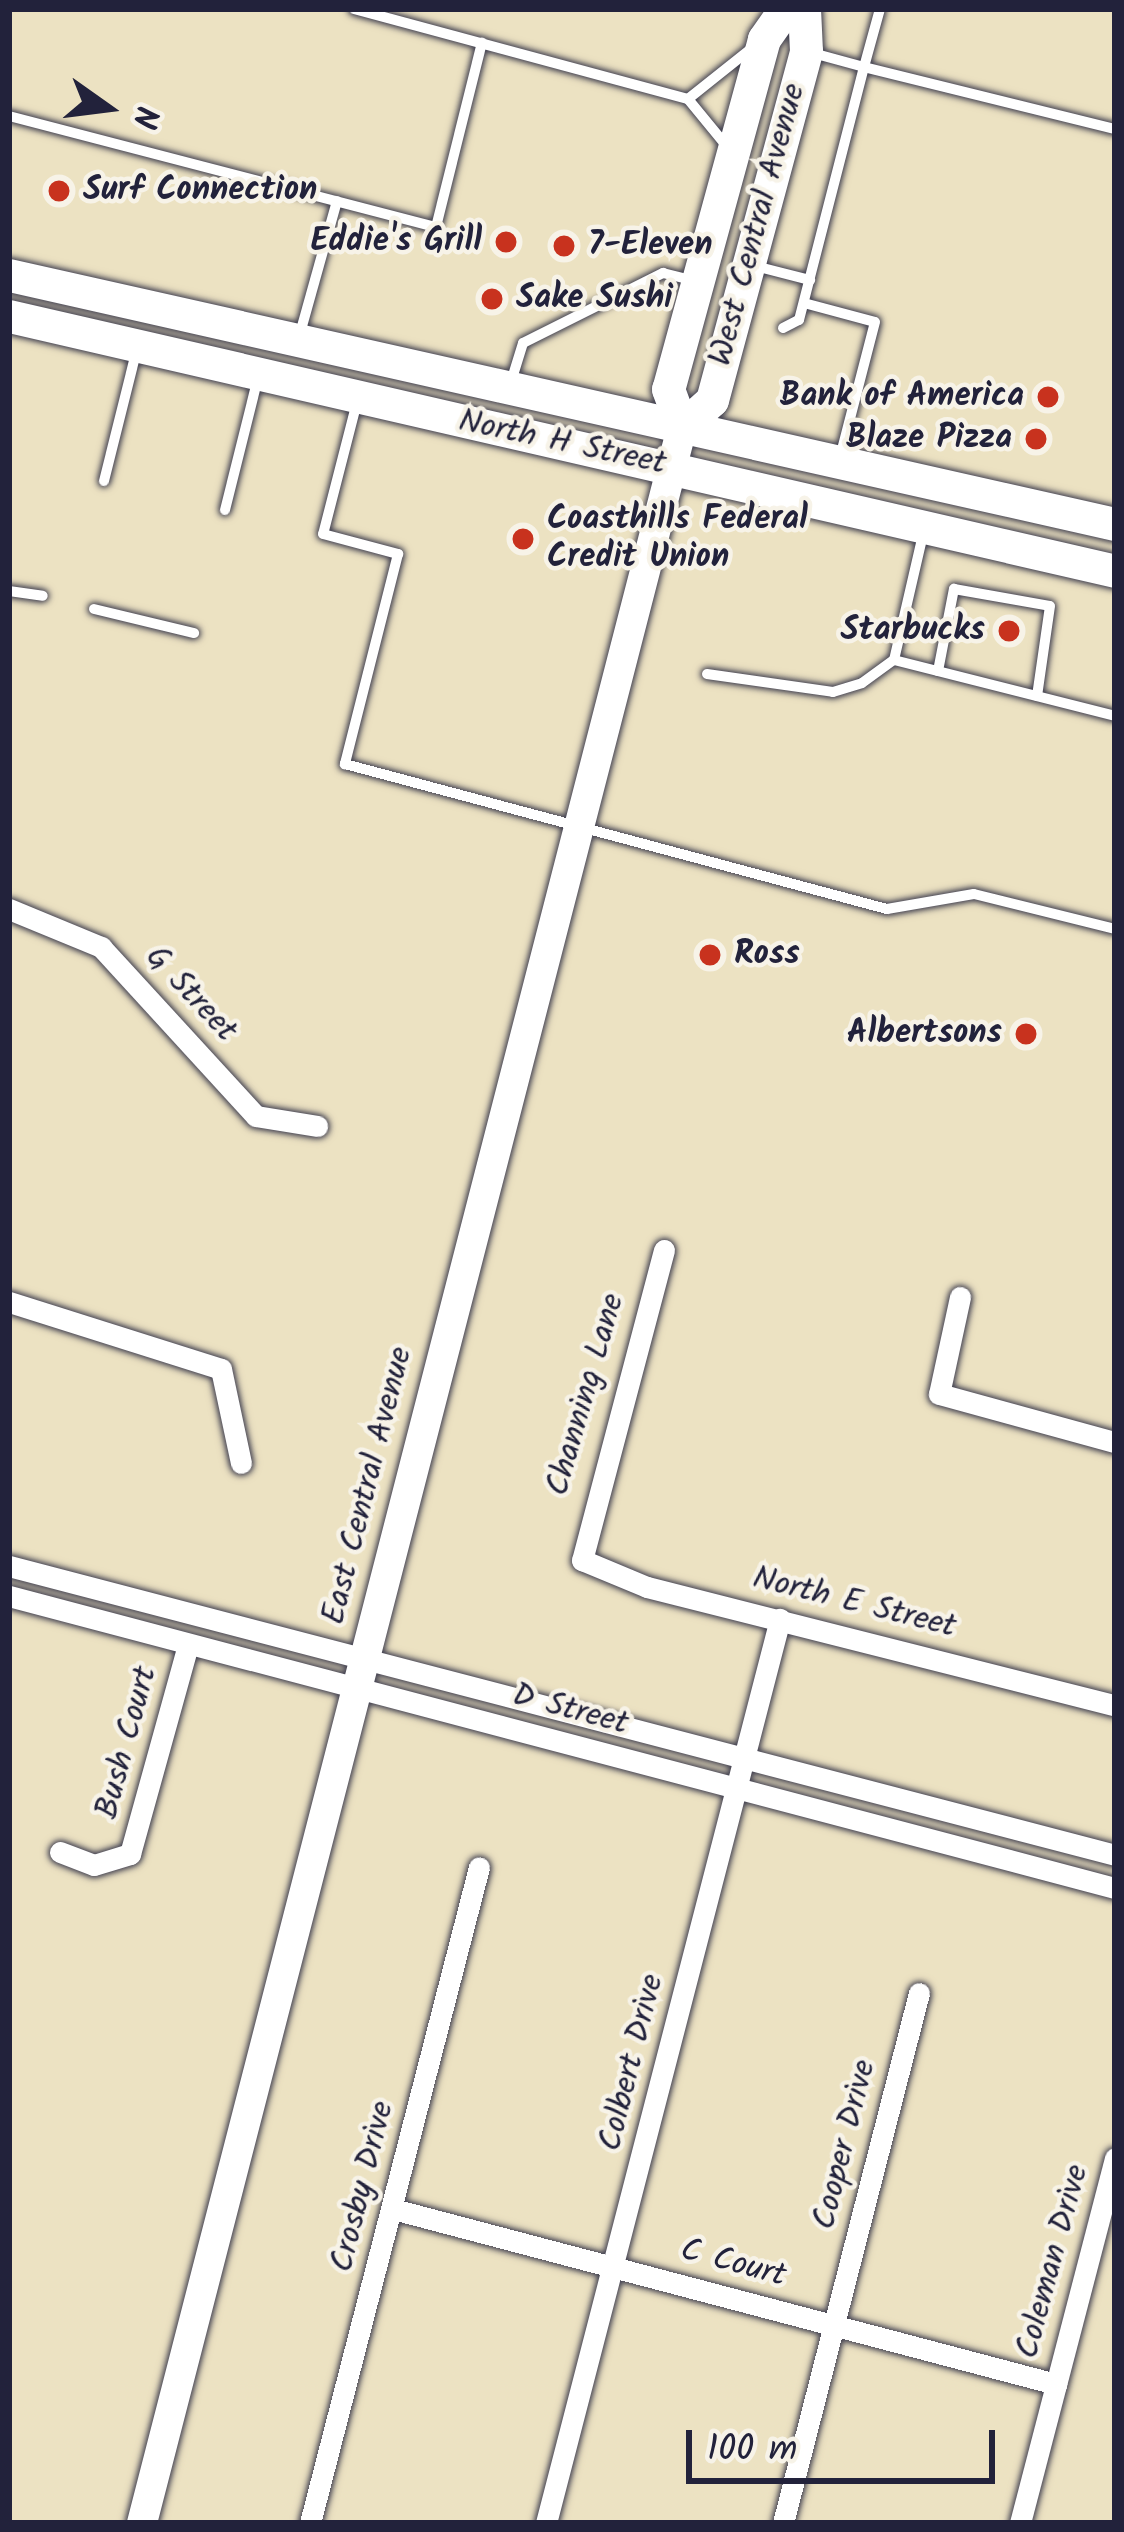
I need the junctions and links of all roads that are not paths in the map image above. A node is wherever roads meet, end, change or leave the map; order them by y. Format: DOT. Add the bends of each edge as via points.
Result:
graph roads {
  1 [pos="354,9"];
  2 [pos="785,9"];
  3 [pos="804,9"];
  4 [pos="880,9"];
  5 [pos="764,39"];
  6 [pos="482,44"];
  7 [pos="806,51"];
  8 [pos="864,67"];
  9 [pos="688,99"];
  10 [pos="9,116"];
  11 [pos="1115,129"];
  12 [pos="732,151"];
  13 [pos="337,201"];
  14 [pos="748,264"];
  15 [pos="9,275"];
  16 [pos="810,280"];
  17 [pos="695,281"];
  18 [pos="804,303"];
  19 [pos="9,316"];
  20 [pos="783,328"];
  21 [pos="298,340"];
  22 [pos="137,346"];
  23 [pos="259,375"];
  24 [pos="509,388"];
  25 [pos="358,398"];
  26 [pos="682,427"];
  27 [pos="838,465"];
  28 [pos="672,468"];
  29 [pos="104,481"];
  30 [pos="225,510"];
  31 [pos="1115,524"];
  32 [pos="923,534"];
  33 [pos="1115,571"];
  34 [pos="9,591"];
  35 [pos="44,596"];
  36 [pos="94,609"];
  37 [pos="194,633"];
  38 [pos="893,660"];
  39 [pos="938,671"];
  40 [pos="706,674"];
  41 [pos="1037,696"];
  42 [pos="1115,716"];
  43 [pos="576,828"];
  44 [pos="9,909"];
  45 [pos="1115,929"];
  46 [pos="317,1126"];
  47 [pos="664,1250"];
  48 [pos="960,1297"];
  49 [pos="9,1302"];
  50 [pos="1115,1442"];
  51 [pos="241,1463"];
  52 [pos="581,1559"];
  53 [pos="9,1566"];
  54 [pos="9,1596"];
  55 [pos="780,1619"];
  56 [pos="188,1645"];
  57 [pos="362,1656"];
  58 [pos="354,1687"];
  59 [pos="1115,1705"];
  60 [pos="746,1755"];
  61 [pos="736,1790"];
  62 [pos="60,1852"];
  63 [pos="1115,1855"];
  64 [pos="479,1867"];
  65 [pos="1115,1888"];
  66 [pos="920,1993"];
  67 [pos="1115,2158"];
  68 [pos="393,2210"];
  69 [pos="615,2267"];
  70 [pos="834,2325"];
  71 [pos="1056,2384"];
  72 [pos="142,2523"];
  73 [pos="310,2523"];
  74 [pos="546,2523"];
  75 [pos="784,2523"];
  76 [pos="1021,2523"];
  1 -- 6 [label="lane"];
  2 -- 5 [label="main road, West Central Avenue"];
  3 -- 7 [label="main road, West Central Avenue"];
  4 -- 8 [label="lane"];
  5 -- 9 [label="lane"];
  5 -- 12 [label="main road, West Central Avenue"];
  6 -- 9 [label="lane"];
  6 -- 13 [label="lane" via="436,227"];
  7 -- 8 [label="lane"];
  7 -- 14 [label="main road, West Central Avenue"];
  8 -- 11 [label="lane"];
  8 -- 16 [label="lane"];
  9 -- 12 [label="lane"];
  10 -- 13 [label="lane"];
  12 -- 17 [label="main road, West Central Avenue"];
  13 -- 21 [label="lane"];
  14 -- 16 [label="lane"];
  14 -- 26 [label="main road, West Central Avenue" via="712,400"];
  15 -- 21 [label="main road, North H Street"];
  16 -- 18 [label="lane"];
  17 -- 24 [label="lane" via="663,274 523,343"];
  17 -- 26 [label="main road, West Central Avenue" via="668,389"];
  18 -- 20 [label="lane"];
  18 -- 27 [label="lane" via="874,322"];
  19 -- 22 [label="main road, North H Street"];
  21 -- 24 [label="main road, North H Street"];
  22 -- 23 [label="main road, North H Street"];
  22 -- 29 [label="lane"];
  23 -- 25 [label="main road, North H Street"];
  23 -- 30 [label="lane"];
  24 -- 26 [label="main road, North H Street"];
  25 -- 28 [label="main road, North H Street"];
  25 -- 43 [label="lane" via="322,535 398,554 345,764"];
  26 -- 27 [label="main road, North H Street"];
  26 -- 28 [label="main road, West Central Avenue"];
  27 -- 31 [label="main road, North H Street"];
  28 -- 32 [label="main road, North H Street"];
  28 -- 43 [label="main road, East Central Avenue"];
  32 -- 33 [label="main road, North H Street"];
  32 -- 38 [label="lane"];
  34 -- 35 [label="lane"];
  36 -- 37 [label="lane"];
  38 -- 39 [label="lane"];
  38 -- 40 [label="lane" via="833,692"];
  39 -- 41 [label="lane"];
  39 -- 41 [label="lane" via="954,589 1050,606"];
  41 -- 42 [label="lane"];
  43 -- 45 [label="lane" via="887,909 974,894"];
  43 -- 57 [label="main road, East Central Avenue"];
  44 -- 46 [label="street, G Street" via="101,947 256,1116"];
  47 -- 52 [label="street, Channing Lane"];
  48 -- 50 [label="street" via="939,1394"];
  49 -- 51 [label="street" via="220,1369"];
  52 -- 55 [label="street, North E Street"];
  53 -- 57 [label="street, D Street"];
  54 -- 56 [label="street, D Street"];
  55 -- 59 [label="street, North E Street"];
  55 -- 60 [label="street, Colbert Drive"];
  56 -- 58 [label="street, D Street"];
  56 -- 62 [label="street, Bush Court" via="130,1854 94,1865"];
  57 -- 58 [label="main road, East Central Avenue"];
  57 -- 60 [label="street, D Street"];
  58 -- 61 [label="street, D Street"];
  58 -- 72 [label="main road, East Central Avenue"];
  60 -- 61 [label="street, Colbert Drive"];
  60 -- 63 [label="street, D Street"];
  61 -- 65 [label="street, D Street"];
  61 -- 69 [label="street, Colbert Drive"];
  64 -- 68 [label="street, Crosby Drive"];
  66 -- 70 [label="street, Cooper Drive"];
  67 -- 71 [label="street, Coleman Drive"];
  68 -- 69 [label="street, C Court"];
  68 -- 73 [label="street, Crosby Drive"];
  69 -- 70 [label="street, C Court"];
  69 -- 74 [label="street, Colbert Drive"];
  70 -- 71 [label="street, C Court"];
  70 -- 75 [label="street, Cooper Drive"];
  71 -- 76 [label="street, Coleman Drive"];
}
